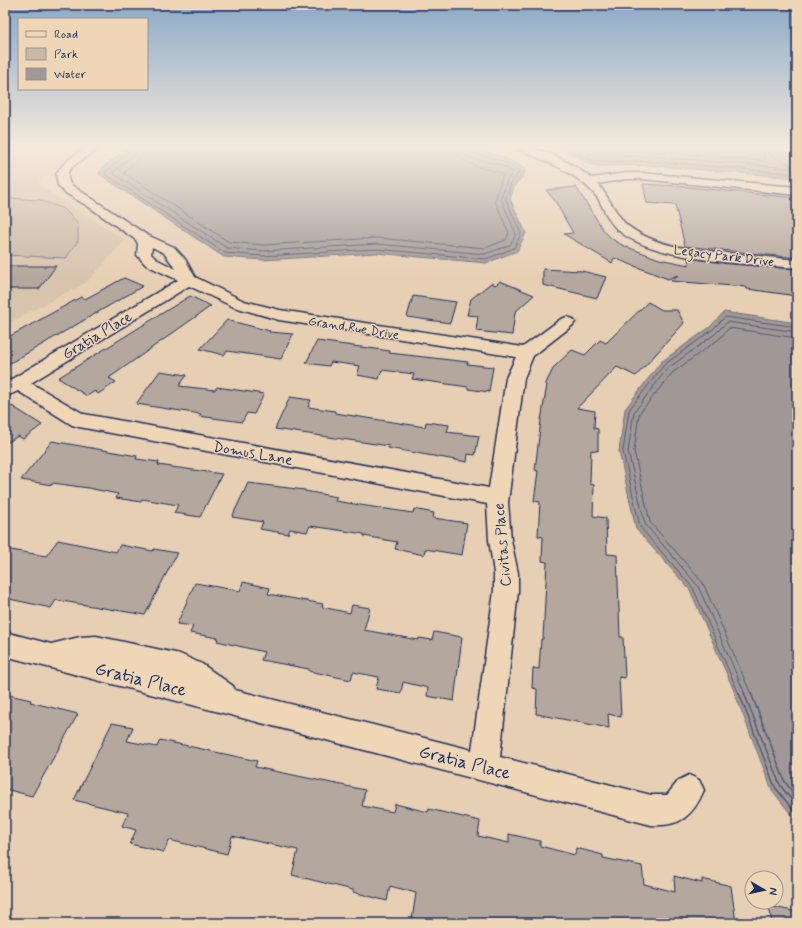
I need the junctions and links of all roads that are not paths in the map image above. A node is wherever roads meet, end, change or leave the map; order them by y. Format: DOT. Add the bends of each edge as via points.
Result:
graph roads {
  1 [pos="69,190"];
  2 [pos="597,190"];
  3 [pos="142,238"];
  4 [pos="797,264"];
  5 [pos="189,280"];
  6 [pos="567,322"];
  7 [pos="526,353"];
  8 [pos="12,387"];
  9 [pos="498,498"];
  10 [pos="5,644"];
  11 [pos="484,767"];
  12 [pos="689,790"];
  1 -- 3 [label="street"];
  2 -- 4 [label="street, Legacy Park Drive" via="621,227 648,242 687,252"];
  3 -- 5 [label="street" via="162,246 174,255"];
  3 -- 5 [label="street, Grand Rue Drive" via="145,241 143,251 146,258 159,267"];
  5 -- 7 [label="street, Grand Rue Drive" via="239,304 279,315"];
  5 -- 8 [label="street, Gratia Place"];
  6 -- 7 [label="street, Civitas Place"];
  7 -- 9 [label="street, Civitas Place" via="516,378"];
  8 -- 9 [label="street, Domus Lane" via="79,420"];
  9 -- 11 [label="street, Civitas Place" via="506,591"];
  10 -- 11 [label="street, Gratia Place"];
  11 -- 12 [label="street, Gratia Place" via="651,810 669,810 676,807"];
}
